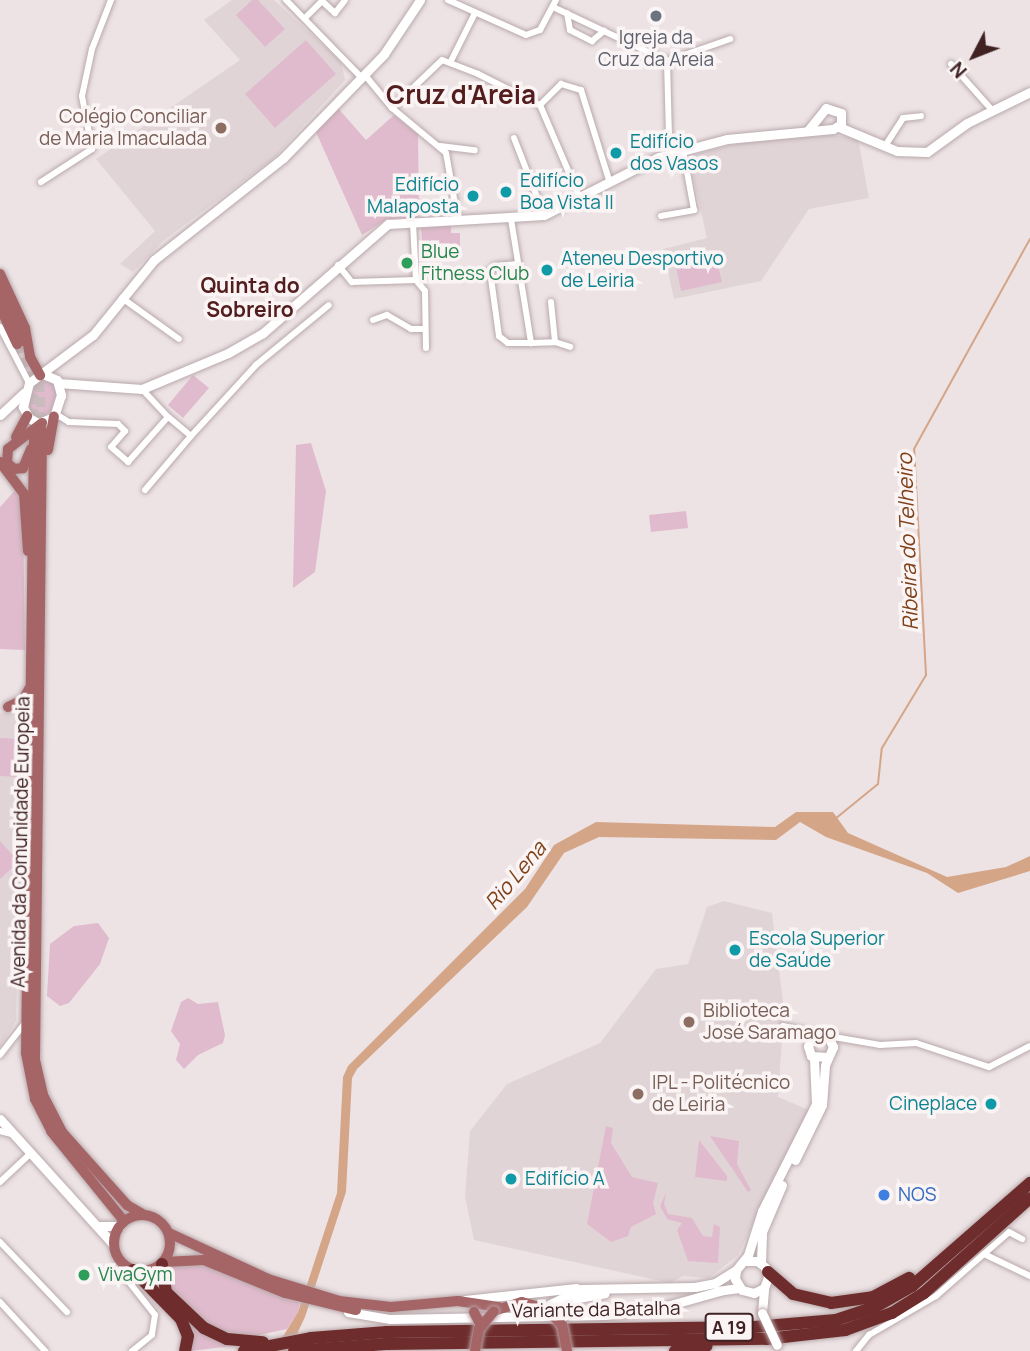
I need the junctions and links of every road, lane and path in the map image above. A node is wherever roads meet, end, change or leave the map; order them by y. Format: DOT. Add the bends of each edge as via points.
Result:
graph roads {
  1 [pos="111,0"];
  2 [pos="286,0"];
  3 [pos="323,0"];
  4 [pos="345,0"];
  5 [pos="420,0"];
  6 [pos="448,0"];
  7 [pos="554,3"];
  8 [pos="475,13"];
  9 [pos="567,13"];
  10 [pos="305,18"];
  11 [pos="604,31"];
  12 [pos="730,39"];
  13 [pos="451,61"];
  14 [pos="667,61"];
  15 [pos="951,64"];
  16 [pos="363,76"];
  17 [pos="1030,92"];
  18 [pos="540,104"];
  19 [pos="392,108"];
  20 [pos="992,110"];
  21 [pos="920,116"];
  22 [pos="820,117"];
  23 [pos="841,123"];
  24 [pos="824,127"];
  25 [pos="808,130"];
  26 [pos="669,137"];
  27 [pos="514,138"];
  28 [pos="440,146"];
  29 [pos="885,146"];
  30 [pos="475,150"];
  31 [pos="683,150"];
  32 [pos="609,180"];
  33 [pos="41,182"];
  34 [pos="579,196"];
  35 [pos="544,215"];
  36 [pos="661,216"];
  37 [pos="511,219"];
  38 [pos="458,221"];
  39 [pos="413,223"];
  40 [pos="518,264"];
  41 [pos="338,265"];
  42 [pos="0,274"];
  43 [pos="416,280"];
  44 [pos="0,290"];
  45 [pos="122,298"];
  46 [pos="551,302"];
  47 [pos="329,305"];
  48 [pos="0,307"];
  49 [pos="373,320"];
  50 [pos="0,327"];
  51 [pos="425,328"];
  52 [pos="179,339"];
  53 [pos="555,342"];
  54 [pos="531,343"];
  55 [pos="570,347"];
  56 [pos="426,348"];
  57 [pos="14,355"];
  58 [pos="30,356"];
  59 [pos="59,364"];
  60 [pos="41,375"];
  61 [pos="57,381"];
  62 [pos="77,384"];
  63 [pos="27,388"];
  64 [pos="142,389"];
  65 [pos="61,396"];
  66 [pos="3,412"];
  67 [pos="26,414"];
  68 [pos="55,415"];
  69 [pos="168,417"];
  70 [pos="39,429"];
  71 [pos="191,436"];
  72 [pos="0,452"];
  73 [pos="0,463"];
  74 [pos="145,490"];
  75 [pos="34,593"];
  76 [pos="43,618"];
  77 [pos="32,682"];
  78 [pos="4,707"];
  79 [pos="30,725"];
  80 [pos="26,1019"];
  81 [pos="783,1026"];
  82 [pos="801,1030"];
  83 [pos="823,1035"];
  84 [pos="844,1039"];
  85 [pos="808,1042"];
  86 [pos="1030,1046"];
  87 [pos="833,1047"];
  88 [pos="0,1055"];
  89 [pos="828,1057"];
  90 [pos="814,1058"];
  91 [pos="0,1119"];
  92 [pos="0,1131"];
  93 [pos="15,1136"];
  94 [pos="31,1153"];
  95 [pos="0,1182"];
  96 [pos="1030,1184"];
  97 [pos="1030,1198"];
  98 [pos="1006,1204"];
  99 [pos="144,1215"];
  100 [pos="122,1223"];
  101 [pos="96,1226"];
  102 [pos="169,1233"];
  103 [pos="1023,1239"];
  104 [pos="0,1242"];
  105 [pos="114,1245"];
  106 [pos="984,1255"];
  107 [pos="744,1261"];
  108 [pos="163,1263"];
  109 [pos="765,1267"];
  110 [pos="129,1268"];
  111 [pos="736,1270"];
  112 [pos="1030,1276"];
  113 [pos="764,1288"];
  114 [pos="286,1289"];
  115 [pos="581,1289"];
  116 [pos="743,1290"];
  117 [pos="720,1291"];
  118 [pos="321,1300"];
  119 [pos="458,1301"];
  120 [pos="759,1301"];
  121 [pos="0,1302"];
  122 [pos="335,1308"];
  123 [pos="497,1309"];
  124 [pos="546,1309"];
  125 [pos="67,1312"];
  126 [pos="562,1316"];
  127 [pos="481,1326"];
  128 [pos="734,1340"];
  129 [pos="251,1347"];
  130 [pos="324,1350"];
  131 [pos="45,1351"];
  132 [pos="132,1351"];
  133 [pos="185,1351"];
  134 [pos="294,1351"];
  135 [pos="475,1351"];
  136 [pos="567,1351"];
  137 [pos="675,1351"];
  138 [pos="779,1351"];
  139 [pos="856,1351"];
  1 -- 33 [label="street" via="92,49 82,96 92,149"];
  2 -- 10 [label="street"];
  3 -- 4 [label="street" via="335,13"];
  3 -- 10 [label="street"];
  5 -- 16 [label="main road" via="390,46"];
  6 -- 8 [label="street"];
  7 -- 8 [label="street" via="540,30 530,35"];
  7 -- 9 [label="street"];
  8 -- 13 [label="street"];
  9 -- 11 [label="street"];
  9 -- 11 [label="street" via="570,30 592,41"];
  10 -- 16 [label="street"];
  11 -- 14 [label="street"];
  12 -- 14 [label="street"];
  13 -- 18 [label="street"];
  13 -- 19 [label="street" via="438,62"];
  14 -- 26 [label="street"];
  15 -- 20 [label="street"];
  16 -- 19 [label="street"];
  16 -- 45 [label="main road" via="279,162 154,260"];
  17 -- 20 [label="main road"];
  18 -- 32 [label="street" via="561,84 579,88"];
  18 -- 34 [label="street"];
  19 -- 28 [label="street"];
  20 -- 29 [label="main road" via="927,152 906,153"];
  21 -- 29 [label="street" via="902,118"];
  22 -- 23 [label="main road" via="833,107"];
  22 -- 24 [label="main road"];
  22 -- 25 [label="main road"];
  23 -- 24 [label="main road"];
  23 -- 29 [label="main road"];
  24 -- 25 [label="main road"];
  25 -- 31 [label="main road" via="727,139"];
  27 -- 35 [label="street"];
  28 -- 30 [label="street"];
  28 -- 38 [label="street" via="450,163"];
  31 -- 32 [label="main road"];
  31 -- 36 [label="street" via="694,210"];
  32 -- 34 [label="main road"];
  34 -- 35 [label="main road"];
  35 -- 37 [label="main road"];
  37 -- 38 [label="main road"];
  37 -- 40 [label="street"];
  38 -- 39 [label="main road"];
  39 -- 41 [label="main road" via="384,225"];
  39 -- 43 [label="street"];
  40 -- 54 [label="street"];
  40 -- 54 [label="street" via="495,266 490,271 499,336 508,343"];
  41 -- 43 [label="street" via="352,282"];
  41 -- 64 [label="main road" via="257,338"];
  42 -- 58 [label="main road" via="25,328"];
  43 -- 51 [label="street" via="425,291"];
  44 -- 48 [label="main road" via="20,343"];
  45 -- 52 [label="street"];
  45 -- 59 [label="main road" via="98,330"];
  46 -- 53 [label="street"];
  47 -- 71 [label="street" via="256,365"];
  49 -- 51 [label="street" via="387,315 411,329"];
  50 -- 57 [label="street"];
  51 -- 56 [label="street"];
  53 -- 54 [label="street"];
  53 -- 55 [label="street"];
  57 -- 58 [label="street"];
  57 -- 63 [label="street" via="25,369"];
  58 -- 60 [label="main road"];
  59 -- 60 [label="main road"];
  59 -- 61 [label="main road"];
  60 -- 61 [label="main road"];
  60 -- 63 [label="main road"];
  61 -- 62 [label="main road"];
  61 -- 65 [label="main road"];
  62 -- 64 [label="main road"];
  62 -- 65 [label="main road"];
  63 -- 66 [label="main road"];
  63 -- 67 [label="main road"];
  64 -- 69 [label="street"];
  65 -- 68 [label="main road"];
  66 -- 67 [label="main road"];
  67 -- 70 [label="main road"];
  67 -- 72 [label="main road" via="19,435"];
  68 -- 69 [label="street" via="69,422 118,424 125,431 111,447 128,462"];
  68 -- 70 [label="main road"];
  68 -- 76 [label="main road" via="48,445"];
  69 -- 71 [label="street"];
  70 -- 75 [label="main road, Avenida da Comunidade Europeia"];
  70 -- 76 [label="main road, Avenida da Comunidade Europeia"];
  71 -- 74 [label="street"];
  73 -- 75 [label="main road" via="26,499"];
  75 -- 77 [label="main road, Avenida da Comunidade Europeia"];
  76 -- 99 [label="main road, Avenida da Comunidade Europeia" via="37,1073 47,1106 69,1141 127,1205"];
  77 -- 78 [label="main road" via="23,700"];
  77 -- 79 [label="main road, Avenida da Comunidade Europeia"];
  78 -- 79 [label="main road" via="23,714"];
  79 -- 80 [label="main road, Avenida da Comunidade Europeia"];
  80 -- 88 [label="street"];
  80 -- 100 [label="main road, Avenida da Comunidade Europeia" via="27,1065 40,1111"];
  81 -- 82 [label="street"];
  82 -- 83 [label="street"];
  82 -- 85 [label="street"];
  83 -- 84 [label="street"];
  83 -- 85 [label="main road"];
  83 -- 87 [label="main road"];
  84 -- 86 [label="street" via="916,1044 989,1068"];
  84 -- 87 [label="street"];
  85 -- 90 [label="main road"];
  87 -- 89 [label="main road"];
  89 -- 90 [label="main road"];
  89 -- 109 [label="main road" via="822,1104 764,1226"];
  90 -- 107 [label="main road" via="816,1104 762,1211"];
  91 -- 93 [label="main road"];
  92 -- 93 [label="street"];
  93 -- 94 [label="main road"];
  94 -- 95 [label="street"];
  94 -- 101 [label="main road"];
  96 -- 98 [label="highway, Variante da Batalha / A 19"];
  97 -- 128 [label="highway, Variante da Batalha / A 19" via="935,1284 892,1312 825,1334"];
  98 -- 109 [label="highway" via="921,1270 873,1297 840,1303 808,1299 781,1287"];
  98 -- 129 [label="highway, Variante da Batalha / A 19" via="904,1292 867,1311 824,1323 328,1336"];
  99 -- 100 [label="main road"];
  99 -- 102 [label="main road" via="159,1220"];
  100 -- 101 [label="main road"];
  100 -- 105 [label="main road"];
  101 -- 105 [label="main road"];
  102 -- 108 [label="main road" via="170,1248"];
  102 -- 114 [label="main road"];
  103 -- 106 [label="street" via="1009,1232"];
  104 -- 125 [label="street"];
  105 -- 110 [label="main road"];
  106 -- 112 [label="street"];
  106 -- 139 [label="street" via="936,1296 872,1333"];
  107 -- 109 [label="main road"];
  107 -- 111 [label="main road"];
  108 -- 110 [label="main road" via="148,1271"];
  108 -- 114 [label="main road" via="212,1262"];
  108 -- 129 [label="highway, Variante da Batalha" via="164,1289 192,1318"];
  109 -- 113 [label="main road"];
  110 -- 132 [label="street" via="125,1276 156,1315 152,1335"];
  110 -- 133 [label="highway" via="181,1319 188,1336"];
  111 -- 115 [label="main road" via="695,1287"];
  111 -- 116 [label="main road"];
  113 -- 116 [label="main road"];
  113 -- 120 [label="main road"];
  114 -- 118 [label="main road"];
  115 -- 119 [label="main road"];
  115 -- 124 [label="main road"];
  116 -- 117 [label="main road"];
  116 -- 120 [label="main road"];
  117 -- 122 [label="main road" via="650,1310 592,1316 390,1319"];
  117 -- 126 [label="main road" via="597,1293 578,1298"];
  118 -- 119 [label="main road" via="391,1307"];
  118 -- 122 [label="main road"];
  119 -- 123 [label="main road"];
  120 -- 138 [label="main road, bridge"];
  121 -- 131 [label="street"];
  122 -- 127 [label="main road, bridge" via="462,1307 474,1312"];
  123 -- 124 [label="main road" via="522,1302"];
  123 -- 127 [label="main road, bridge"];
  124 -- 126 [label="main road, bridge"];
  126 -- 136 [label="main road, bridge"];
  127 -- 135 [label="main road, bridge"];
  128 -- 130 [label="highway, Variante da Batalha / A 19"];
  128 -- 137 [label="highway"];
  130 -- 134 [label="highway, Variante da Batalha / A 19"];
}
